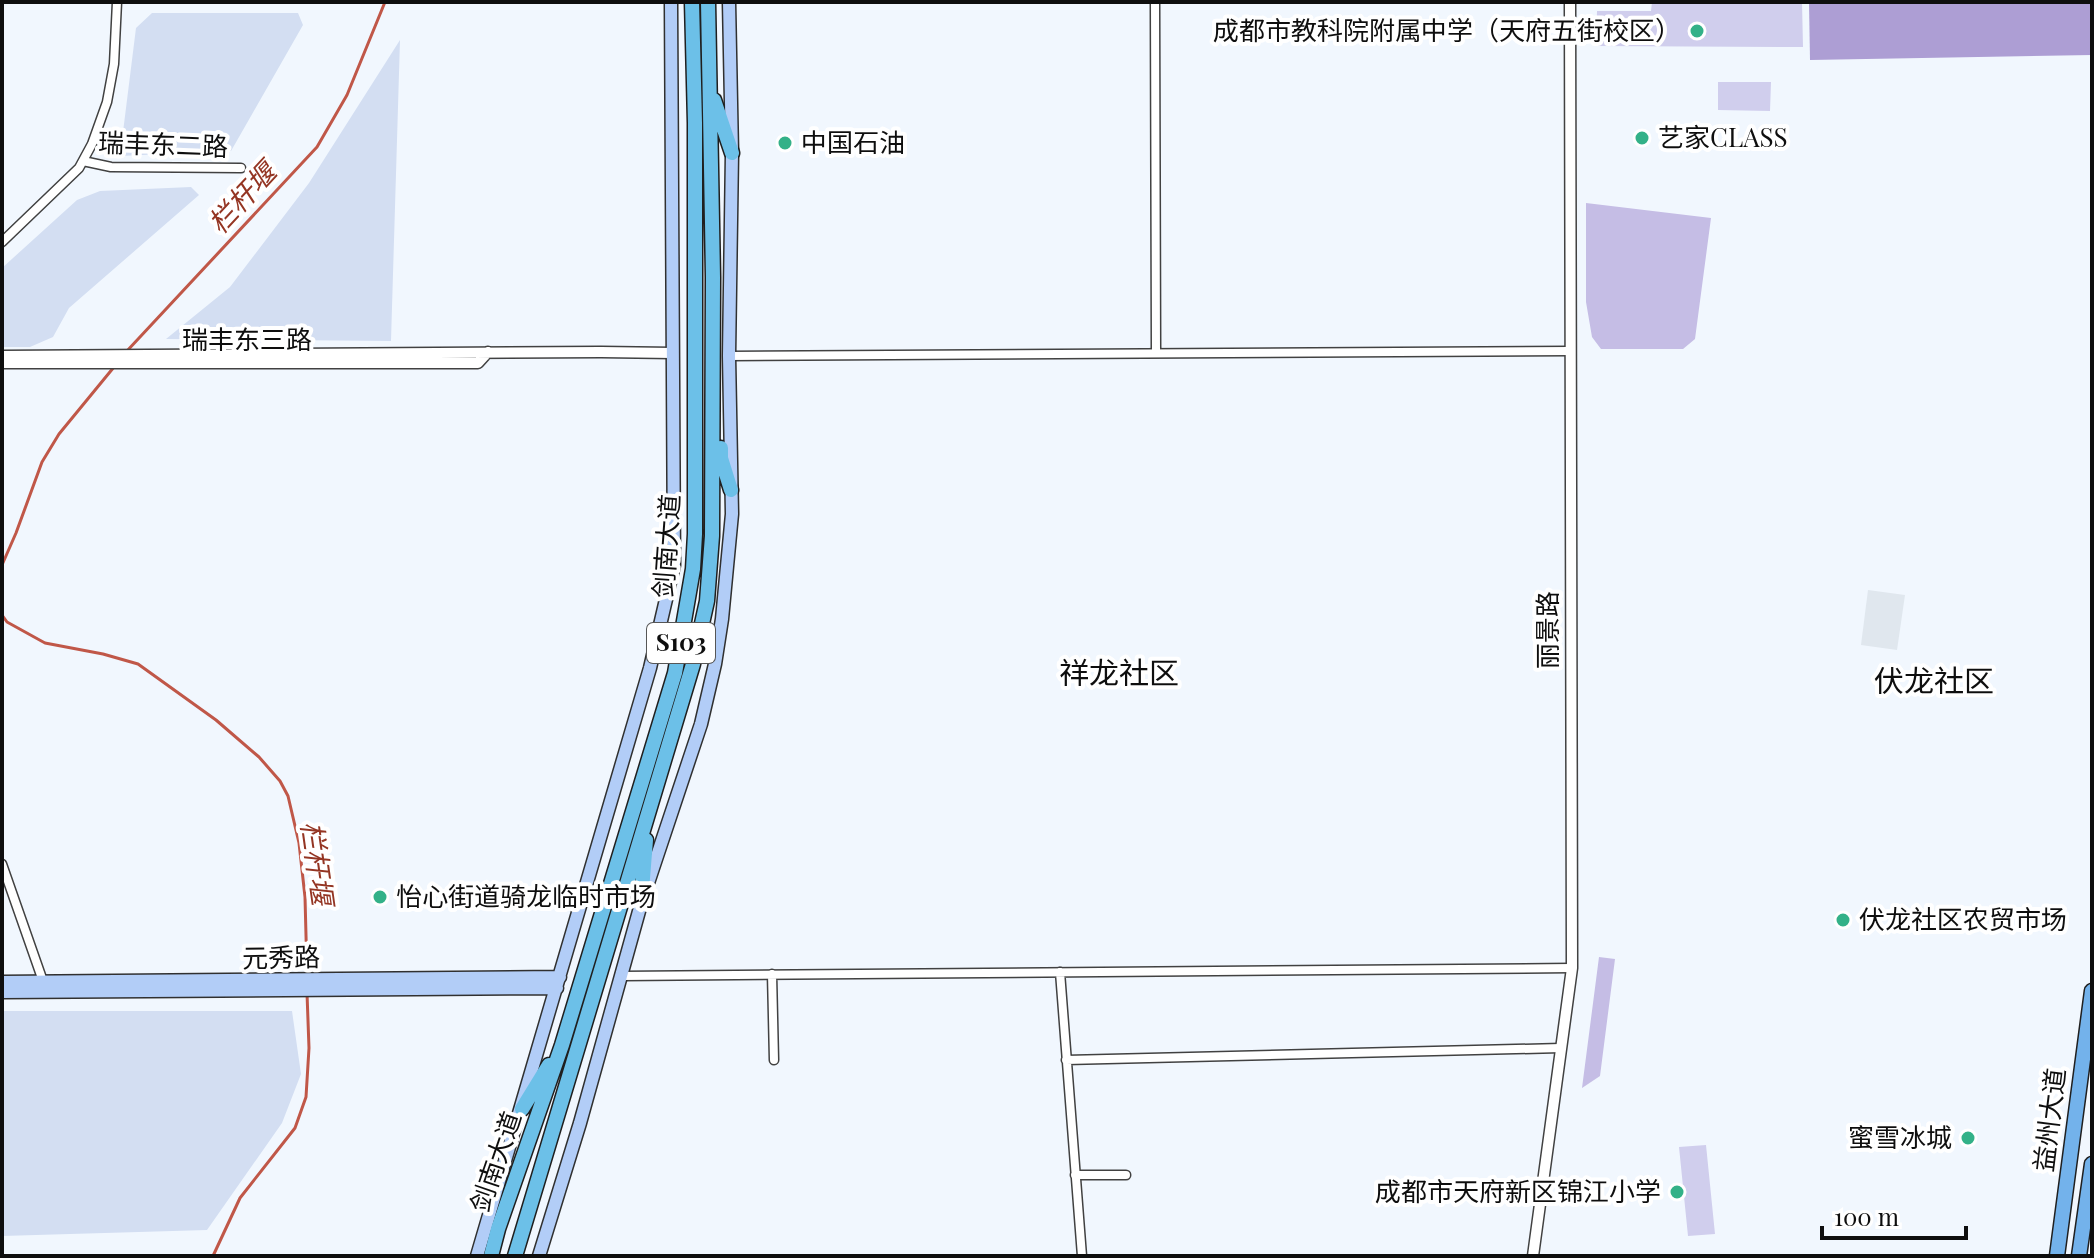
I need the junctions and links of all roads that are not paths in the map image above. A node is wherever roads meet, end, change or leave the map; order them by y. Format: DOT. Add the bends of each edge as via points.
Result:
graph roads {
  1 [pos="117,2"];
  2 [pos="692,2"];
  3 [pos="708,2"];
  4 [pos="729,2"];
  5 [pos="1155,2"];
  6 [pos="1570,2"];
  7 [pos="669,5"];
  8 [pos="709,86"];
  9 [pos="732,153"];
  10 [pos="83,161"];
  11 [pos="241,168"];
  12 [pos="2,242"];
  13 [pos="713,341"];
  14 [pos="1571,351"];
  15 [pos="673,353"];
  16 [pos="1156,353"];
  17 [pos="2,356"];
  18 [pos="729,356"];
  19 [pos="92,358"];
  20 [pos="2,363"];
  21 [pos="731,490"];
  22 [pos="647,813"];
  23 [pos="2,864"];
  24 [pos="641,904"];
  25 [pos="1572,968"];
  26 [pos="1060,972"];
  27 [pos="772,974"];
  28 [pos="622,976"];
  29 [pos="2,982"];
  30 [pos="559,982"];
  31 [pos="44,987"];
  32 [pos="2092,991"];
  33 [pos="2,992"];
  34 [pos="562,1045"];
  35 [pos="1561,1048"];
  36 [pos="774,1060"];
  37 [pos="1066,1060"];
  38 [pos="522,1109"];
  39 [pos="2092,1164"];
  40 [pos="1075,1175"];
  41 [pos="1126,1175"];
  42 [pos="477,1256"];
  43 [pos="491,1256"];
  44 [pos="515,1256"];
  45 [pos="539,1256"];
  46 [pos="1082,1256"];
  47 [pos="1533,1256"];
  48 [pos="2057,1256"];
  49 [pos="2079,1256"];
  1 -- 10 [label="street" via="107,102"];
  2 -- 34 [label="highway, 剑南大道 / S103" via="693,569 675,673"];
  3 -- 8 [label="highway, 剑南大道 / S103"];
  4 -- 9 [label="main road"];
  5 -- 16 [label="street"];
  6 -- 14 [label="street, 丽景路"];
  7 -- 15 [label="main road"];
  8 -- 9 [label="highway"];
  8 -- 13 [label="highway, 剑南大道 / S103"];
  9 -- 18 [label="main road"];
  10 -- 11 [label="street, 瑞丰东二路" via="111,167"];
  10 -- 12 [label="street"];
  13 -- 21 [label="highway" via="721,458"];
  13 -- 22 [label="highway, 剑南大道 / S103" via="707,601"];
  14 -- 16 [label="street"];
  14 -- 25 [label="street, 丽景路"];
  15 -- 19 [label="street"];
  15 -- 30 [label="main road" via="674,565 650,668"];
  16 -- 18 [label="street"];
  17 -- 19 [label="street"];
  18 -- 21 [label="main road"];
  19 -- 20 [label="street"];
  21 -- 24 [label="main road" via="727,585 715,664 701,724"];
  22 -- 24 [label="highway"];
  22 -- 44 [label="highway, 剑南大道 / S103"];
  23 -- 31 [label="street"];
  24 -- 28 [label="main road"];
  25 -- 26 [label="street"];
  25 -- 35 [label="street, 丽景路"];
  26 -- 27 [label="street"];
  26 -- 37 [label="street"];
  27 -- 28 [label="street"];
  27 -- 36 [label="street"];
  28 -- 45 [label="main road"];
  29 -- 31 [label="main road, 元秀路"];
  30 -- 31 [label="main road, 元秀路"];
  30 -- 38 [label="main road"];
  31 -- 33 [label="main road, 元秀路"];
  32 -- 48 [label="main road, 益州大道"];
  34 -- 38 [label="highway"];
  34 -- 43 [label="highway, 剑南大道 / S103"];
  35 -- 37 [label="street"];
  35 -- 47 [label="street, 丽景路"];
  37 -- 40 [label="street"];
  38 -- 42 [label="main road"];
  39 -- 49 [label="main road, 益州大道"];
  40 -- 41 [label="street"];
  40 -- 46 [label="street"];
}
